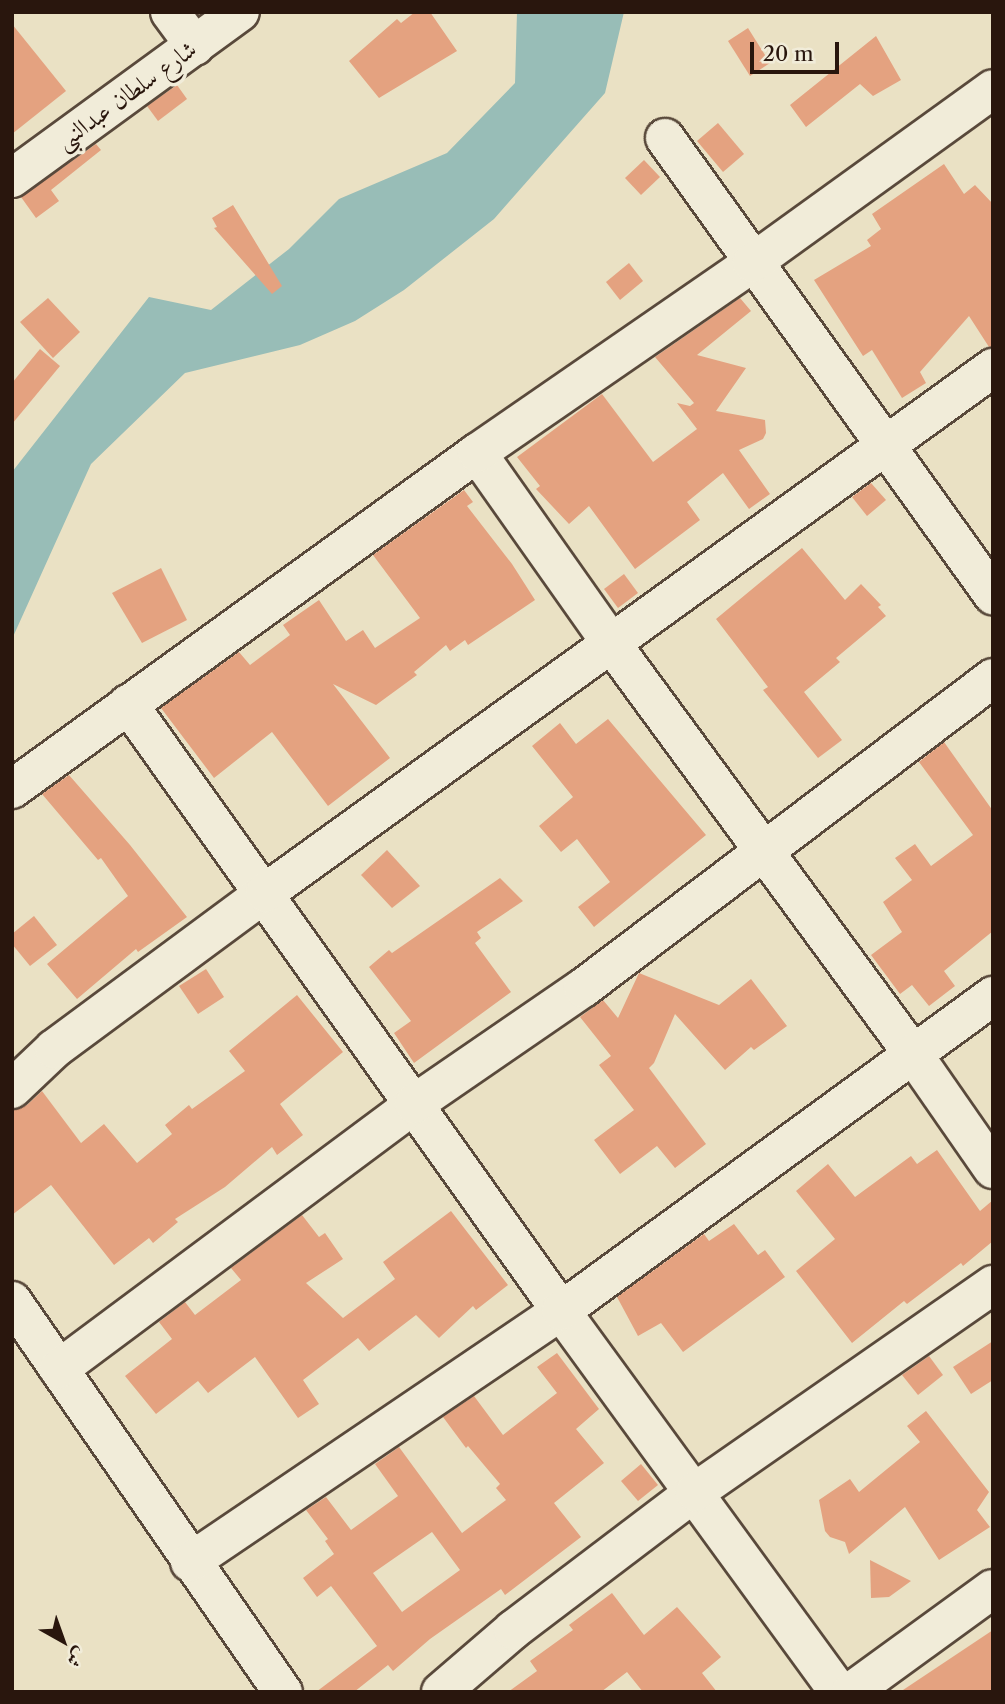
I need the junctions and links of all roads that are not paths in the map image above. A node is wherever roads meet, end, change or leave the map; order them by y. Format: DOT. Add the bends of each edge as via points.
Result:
graph roads {
  1 [pos="170,12"];
  2 [pos="240,12"];
  3 [pos="195,46"];
  4 [pos="993,89"];
  5 [pos="665,138"];
  6 [pos="12,178"];
  7 [pos="752,263"];
  8 [pos="993,368"];
  9 [pos="887,444"];
  10 [pos="477,453"];
  11 [pos="993,595"];
  12 [pos="611,643"];
  13 [pos="993,678"];
  14 [pos="128,704"];
  15 [pos="12,789"];
  16 [pos="762,850"];
  17 [pos="265,892"];
  18 [pos="993,996"];
  19 [pos="913,1054"];
  20 [pos="12,1089"];
  21 [pos="414,1104"];
  22 [pos="993,1169"];
  23 [pos="993,1285"];
  24 [pos="12,1301"];
  25 [pos="561,1311"];
  26 [pos="59,1369"];
  27 [pos="695,1492"];
  28 [pos="190,1562"];
  29 [pos="993,1589"];
  30 [pos="283,1692"];
  31 [pos="441,1692"];
  32 [pos="839,1692"];
  33 [pos="851,1692"];
  1 -- 3 [label="street"];
  2 -- 3 [label="street, شارع سلطان عبدالنبى"];
  3 -- 6 [label="street, شارع سلطان عبدالنبى"];
  4 -- 7 [label="street"];
  5 -- 7 [label="street"];
  7 -- 9 [label="street"];
  7 -- 10 [label="street"];
  8 -- 9 [label="street"];
  9 -- 11 [label="street"];
  9 -- 12 [label="street"];
  10 -- 12 [label="street"];
  10 -- 14 [label="street"];
  12 -- 16 [label="street"];
  12 -- 17 [label="street"];
  13 -- 16 [label="street"];
  14 -- 15 [label="street"];
  14 -- 17 [label="street"];
  16 -- 19 [label="street"];
  16 -- 21 [label="street" via="583,988"];
  17 -- 20 [label="street" via="54,1049"];
  17 -- 21 [label="street"];
  18 -- 19 [label="street"];
  19 -- 22 [label="street"];
  19 -- 25 [label="street"];
  21 -- 25 [label="street"];
  21 -- 26 [label="street"];
  23 -- 27 [label="street"];
  24 -- 26 [label="street"];
  25 -- 27 [label="street"];
  25 -- 28 [label="street"];
  26 -- 28 [label="street"];
  27 -- 31 [label="street" via="513,1630"];
  27 -- 32 [label="street"];
  28 -- 30 [label="street"];
  29 -- 33 [label="street"];
}
